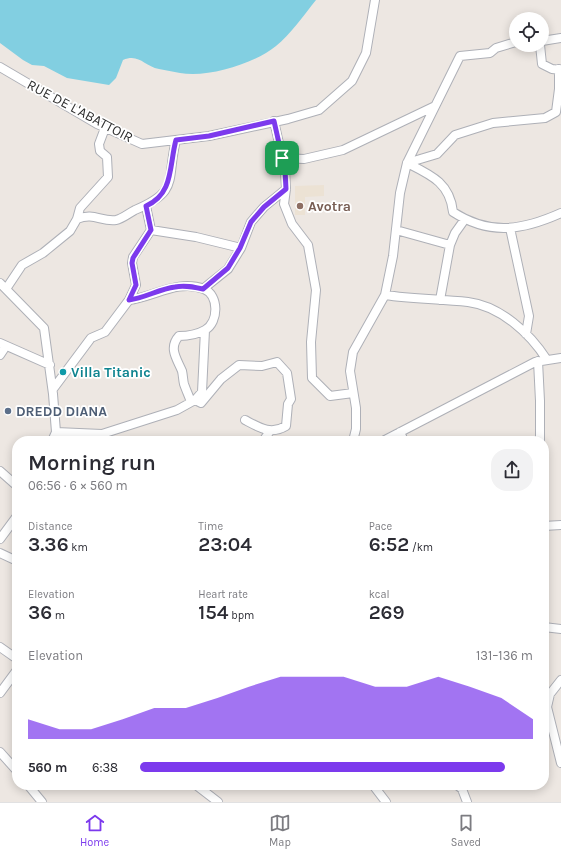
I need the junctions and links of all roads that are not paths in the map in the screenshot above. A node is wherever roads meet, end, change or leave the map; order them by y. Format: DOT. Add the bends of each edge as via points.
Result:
graph roads {
  1 [pos="375,0"];
  2 [pos="561,38"];
  3 [pos="549,40"];
  4 [pos="509,44"];
  5 [pos="541,52"];
  6 [pos="0,67"];
  7 [pos="560,70"];
  8 [pos="435,106"];
  9 [pos="274,121"];
  10 [pos="104,128"];
  11 [pos="176,140"];
  12 [pos="282,158"];
  13 [pos="407,163"];
  14 [pos="286,189"];
  15 [pos="146,206"];
  16 [pos="561,212"];
  17 [pos="77,219"];
  18 [pos="465,220"];
  19 [pos="510,228"];
  20 [pos="151,230"];
  21 [pos="396,230"];
  22 [pos="450,245"];
  23 [pos="240,248"];
  24 [pos="3,286"];
  25 [pos="203,289"];
  26 [pos="385,295"];
  27 [pos="129,300"];
  28 [pos="440,300"];
  29 [pos="205,330"];
  30 [pos="526,334"];
  31 [pos="3,345"];
  32 [pos="0,355"];
  33 [pos="561,358"];
  34 [pos="547,360"];
  35 [pos="538,361"];
  36 [pos="50,365"];
  37 [pos="53,389"];
  38 [pos="353,393"];
  39 [pos="193,401"];
  40 [pos="245,420"];
  41 [pos="270,431"];
  42 [pos="56,432"];
  43 [pos="400,432"];
  44 [pos="54,436"];
  45 [pos="266,436"];
  46 [pos="354,436"];
  47 [pos="392,436"];
  48 [pos="402,436"];
  49 [pos="540,436"];
  50 [pos="0,471"];
  51 [pos="12,482"];
  52 [pos="12,523"];
  53 [pos="561,525"];
  54 [pos="549,526"];
  55 [pos="0,539"];
  56 [pos="0,553"];
  57 [pos="12,559"];
  58 [pos="549,627"];
  59 [pos="561,629"];
  60 [pos="0,646"];
  61 [pos="12,655"];
  62 [pos="12,677"];
  63 [pos="561,680"];
  64 [pos="0,693"];
  65 [pos="549,697"];
  66 [pos="549,718"];
  67 [pos="2,756"];
  68 [pos="561,764"];
  69 [pos="12,766"];
  70 [pos="32,790"];
  71 [pos="202,790"];
  72 [pos="377,790"];
  73 [pos="462,790"];
  74 [pos="42,802"];
  75 [pos="218,802"];
  76 [pos="386,802"];
  77 [pos="467,802"];
  1 -- 9 [label="street, RUE DE L'ABATTOIR" via="366,53 352,81 319,110"];
  2 -- 3 [label="street"];
  4 -- 8 [label="street" via="490,53 460,56"];
  5 -- 7 [label="street" via="542,64"];
  6 -- 10 [label="street, RUE DE L'ABATTOIR"];
  7 -- 13 [label="street" via="556,112 545,118 493,123 455,135 437,154"];
  8 -- 12 [label="street" via="343,150 304,159"];
  8 -- 13 [label="street"];
  9 -- 11 [label="street, RUE DE L'ABATTOIR" via="209,136"];
  9 -- 12 [label="street"];
  10 -- 11 [label="street, RUE DE L'ABATTOIR" via="142,144"];
  10 -- 17 [label="street" via="99,144 100,151 107,157 108,177 80,208"];
  11 -- 15 [label="street" via="172,171 164,193"];
  12 -- 14 [label="street"];
  13 -- 18 [label="street" via="441,183 452,201 453,212"];
  13 -- 21 [label="street" via="400,193"];
  14 -- 23 [label="street" via="251,222"];
  14 -- 38 [label="street" via="284,204 292,224 308,245 316,290 311,342 312,378 330,396"];
  15 -- 17 [label="street" via="116,220 86,215"];
  15 -- 20 [label="street"];
  16 -- 19 [label="street" via="546,219"];
  17 -- 24 [label="street" via="70,231 43,253 22,265"];
  18 -- 19 [label="street" via="495,229"];
  18 -- 22 [label="street" via="454,233"];
  19 -- 30 [label="street" via="529,316"];
  20 -- 23 [label="street"];
  20 -- 27 [label="street" via="133,258 136,285"];
  21 -- 22 [label="street"];
  21 -- 26 [label="street"];
  22 -- 28 [label="street"];
  23 -- 25 [label="street" via="228,268"];
  24 -- 36 [label="street" via="44,328"];
  25 -- 27 [label="street" via="173,287"];
  25 -- 29 [label="street" via="210,293 216,308 212,324"];
  26 -- 28 [label="street"];
  26 -- 38 [label="street" via="353,352 350,371"];
  27 -- 37 [label="street" via="105,332 91,338"];
  28 -- 30 [label="street" via="469,302 489,308 511,321"];
  29 -- 39 [label="street" via="202,392"];
  29 -- 39 [label="street" via="179,336 173,352"];
  30 -- 34 [label="street" via="538,345"];
  31 -- 32 [label="street"];
  31 -- 36 [label="street"];
  33 -- 34 [label="street"];
  34 -- 35 [label="street"];
  35 -- 43 [label="street"];
  35 -- 49 [label="street"];
  36 -- 37 [label="street"];
  37 -- 42 [label="street"];
  38 -- 46 [label="street" via="356,408"];
  39 -- 41 [label="street" via="201,404 221,378 239,365 262,366 277,362 287,373 291,400 288,404 286,426 279,431"];
  39 -- 42 [label="street" via="177,410 102,434"];
  40 -- 41 [label="street"];
  41 -- 45 [label="street"];
  42 -- 44 [label="street"];
  43 -- 47 [label="street"];
  43 -- 48 [label="street"];
  50 -- 51 [label="street"];
  52 -- 55 [label="street"];
  53 -- 54 [label="street"];
  56 -- 57 [label="street"];
  58 -- 59 [label="street"];
  60 -- 61 [label="street"];
  62 -- 64 [label="street"];
  63 -- 65 [label="street"];
  66 -- 68 [label="street"];
  67 -- 69 [label="street"];
  70 -- 74 [label="street"];
  71 -- 75 [label="street"];
  72 -- 76 [label="street"];
  73 -- 77 [label="street"];
}
